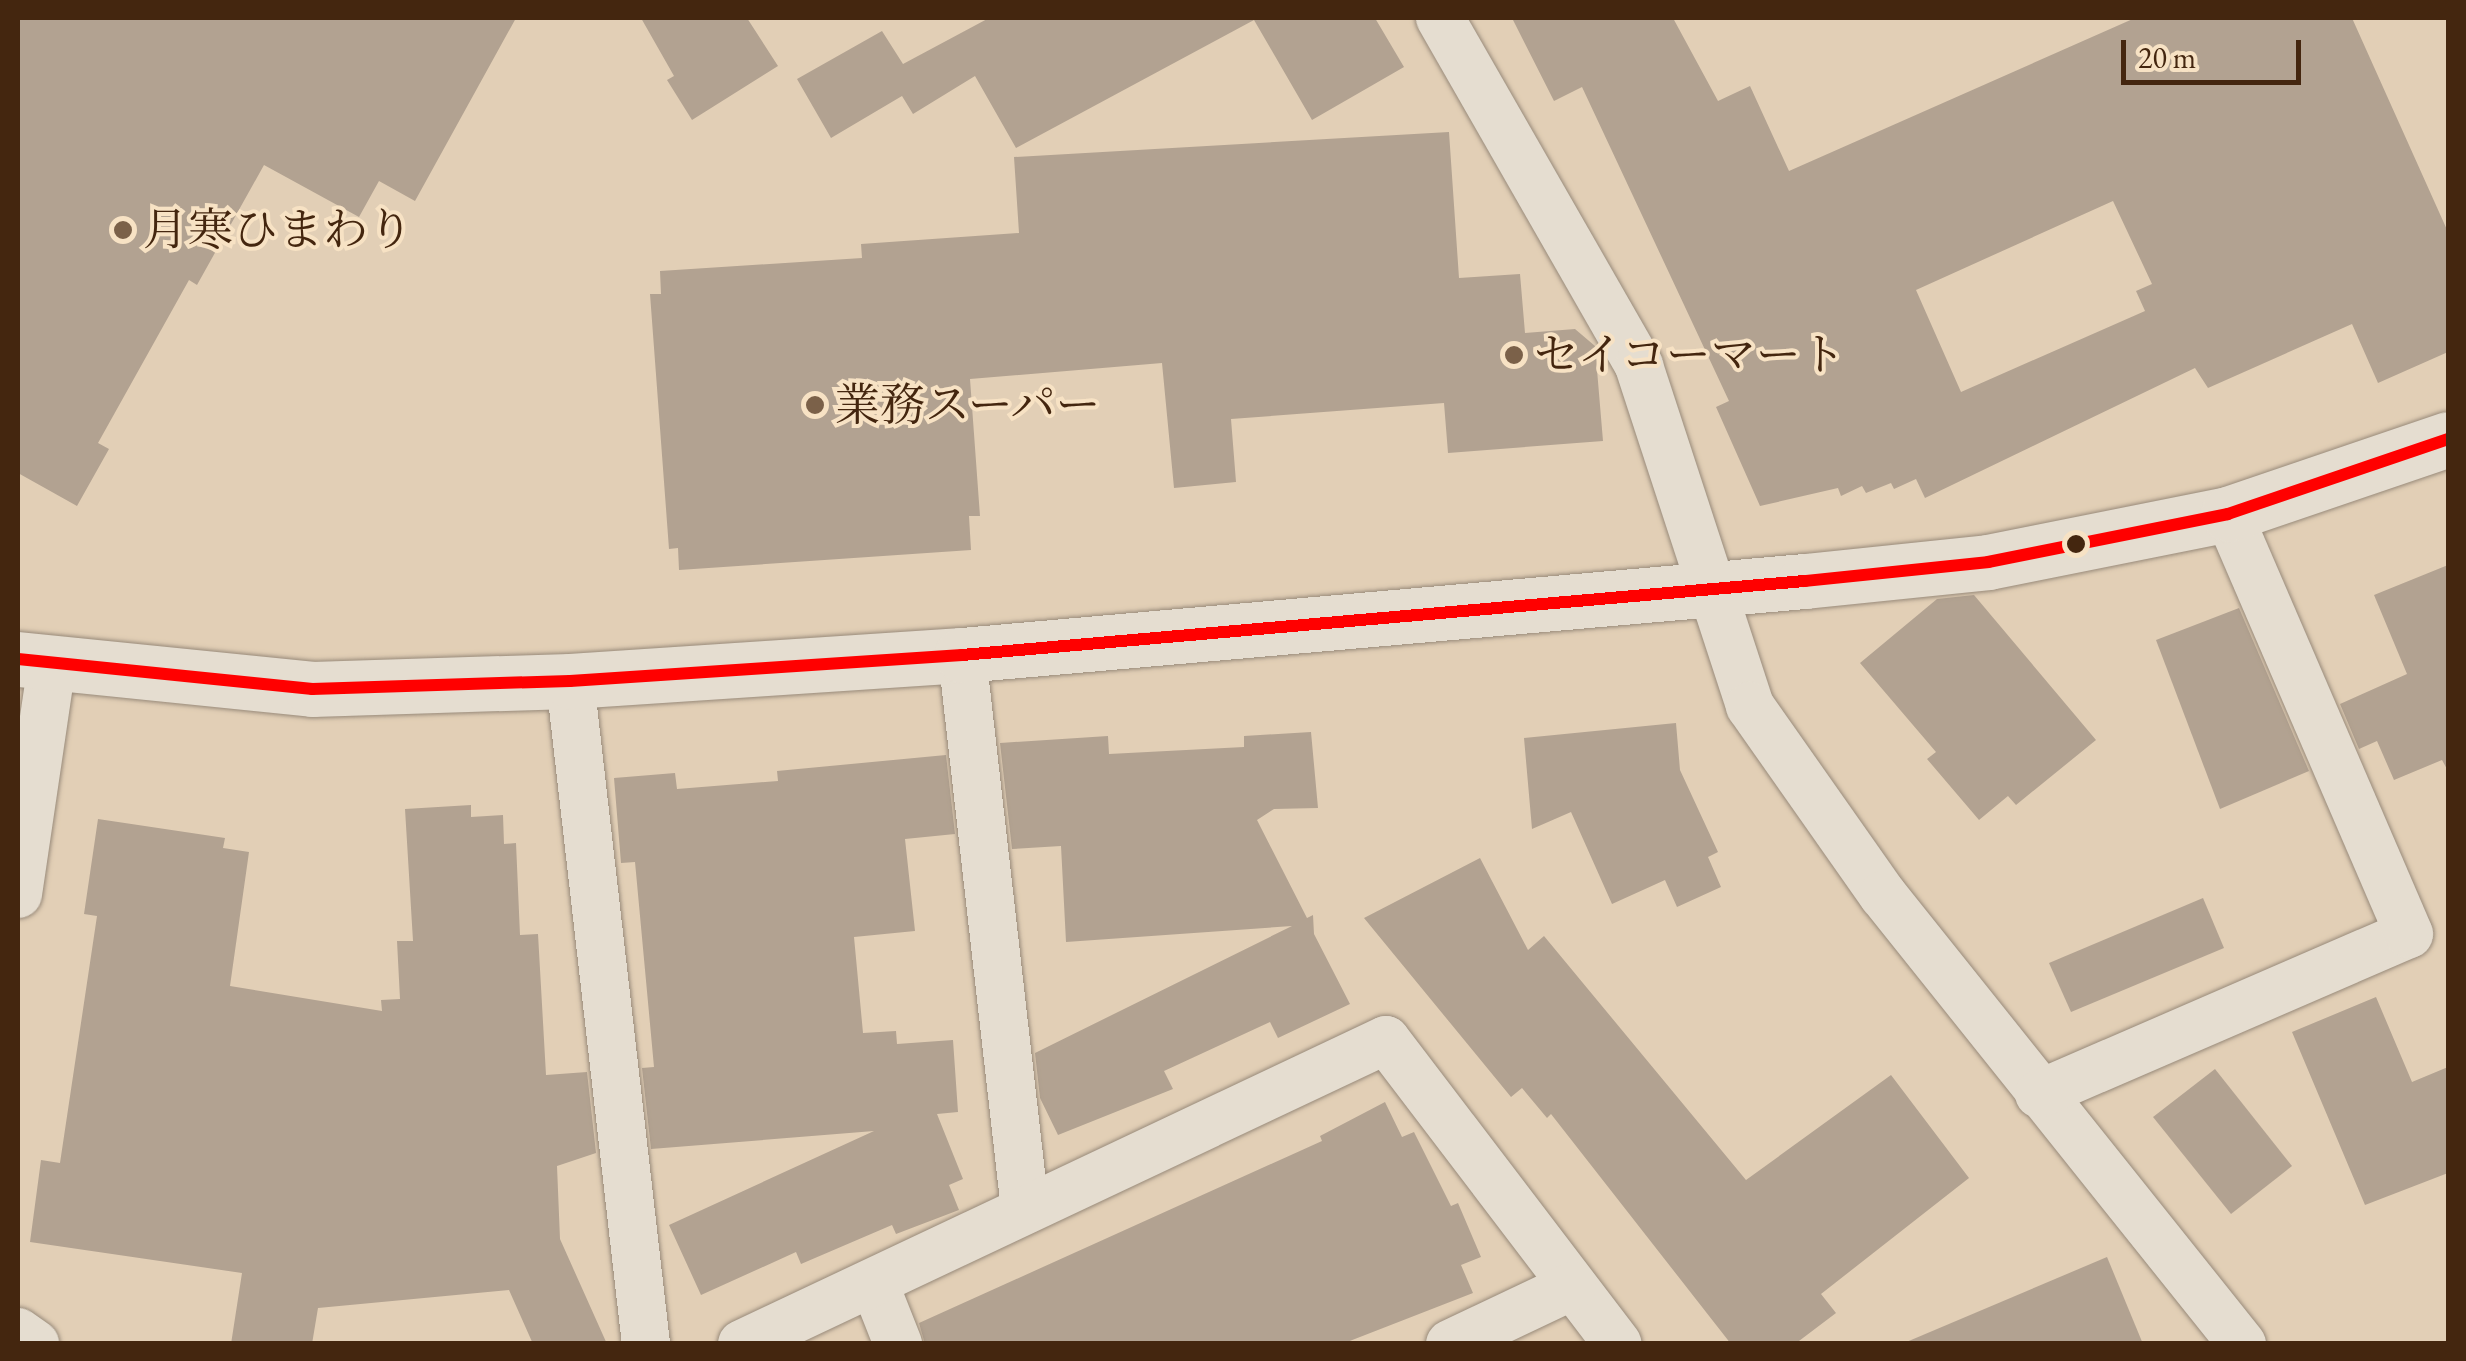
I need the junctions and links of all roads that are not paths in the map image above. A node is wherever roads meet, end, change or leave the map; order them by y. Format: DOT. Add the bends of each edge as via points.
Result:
graph roads {
  1 [pos="1440,18"];
  2 [pos="2448,439"];
  3 [pos="2228,514"];
  4 [pos="1712,588"];
  5 [pos="962,655"];
  6 [pos="35,662"];
  7 [pos="570,681"];
  8 [pos="18,894"];
  9 [pos="2039,1094"];
  10 [pos="1025,1209"];
  11 [pos="874,1283"];
  12 [pos="1572,1286"];
  13 [pos="18,1332"];
  14 [pos="36,1344"];
  15 [pos="646,1344"];
  16 [pos="742,1344"];
  17 [pos="898,1344"];
  18 [pos="1450,1344"];
  19 [pos="1618,1344"];
  20 [pos="2242,1344"];
  1 -- 4 [label="street" via="1639,366"];
  2 -- 3 [label="main road"];
  3 -- 4 [label="main road" via="1988,562"];
  3 -- 9 [label="street" via="2409,934"];
  4 -- 5 [label="main road"];
  4 -- 9 [label="street" via="1750,706 1883,894"];
  5 -- 7 [label="main road"];
  5 -- 10 [label="street"];
  6 -- 7 [label="main road" via="312,689"];
  6 -- 8 [label="street"];
  7 -- 15 [label="street"];
  9 -- 20 [label="street"];
  10 -- 11 [label="street"];
  10 -- 12 [label="street" via="1386,1040"];
  11 -- 16 [label="street"];
  11 -- 17 [label="street"];
  12 -- 18 [label="street"];
  12 -- 19 [label="street"];
  13 -- 14 [label="street"];
}
